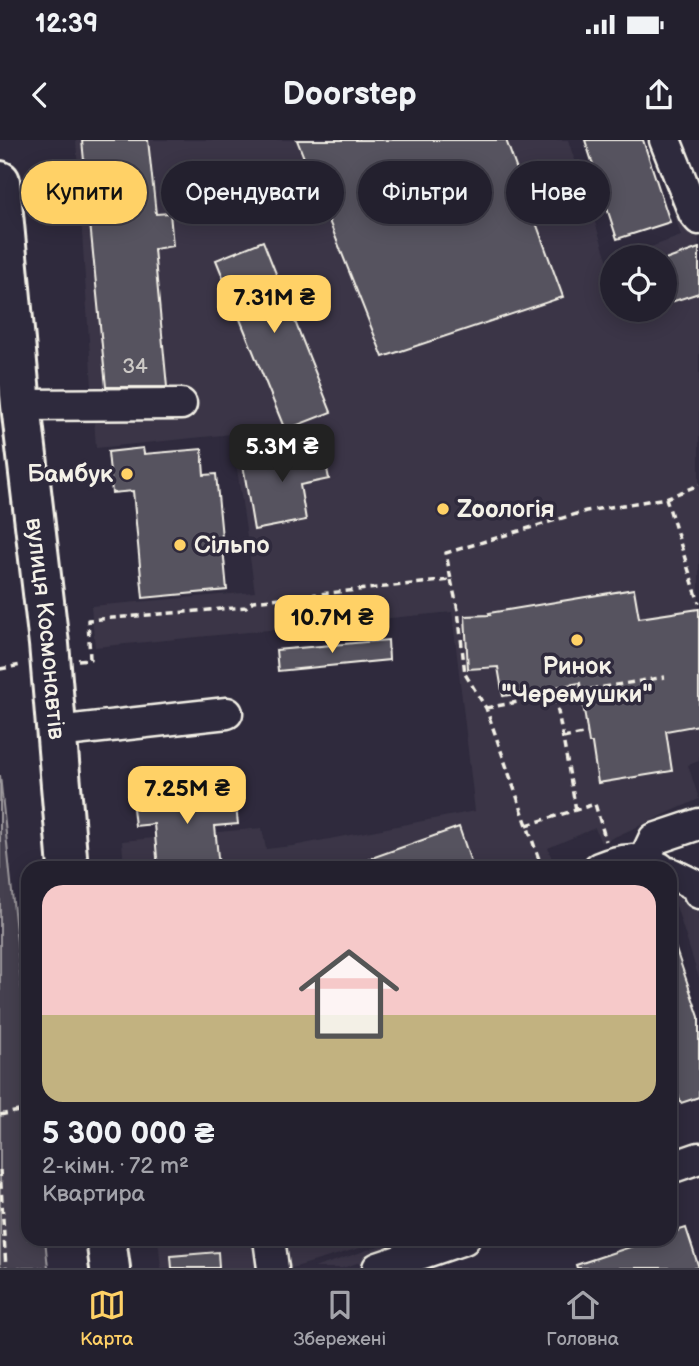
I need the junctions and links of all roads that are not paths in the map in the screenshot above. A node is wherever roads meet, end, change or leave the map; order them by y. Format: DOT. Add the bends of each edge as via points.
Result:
graph roads {
  1 [pos="666,140"];
  2 [pos="0,181"];
  3 [pos="699,219"];
  4 [pos="181,404"];
  5 [pos="21,405"];
  6 [pos="227,713"];
  7 [pos="56,732"];
  8 [pos="699,824"];
  9 [pos="67,861"];
  10 [pos="652,861"];
  11 [pos="677,876"];
  12 [pos="699,893"];
  13 [pos="699,1158"];
  14 [pos="677,1166"];
  15 [pos="107,1246"];
  16 [pos="270,1246"];
  17 [pos="443,1246"];
  18 [pos="110,1268"];
  19 [pos="273,1268"];
  20 [pos="378,1268"];
  1 -- 3 [label="street"];
  2 -- 5 [label="main road, вулиця Космонавтів"];
  4 -- 5 [label="street"];
  5 -- 7 [label="main road, вулиця Космонавтів"];
  6 -- 7 [label="street"];
  7 -- 9 [label="main road, вулиця Космонавтів"];
  8 -- 10 [label="street" via="654,839"];
  11 -- 12 [label="street" via="697,886"];
  13 -- 14 [label="street"];
  15 -- 18 [label="main road"];
  16 -- 19 [label="street"];
  17 -- 20 [label="street"];
}
